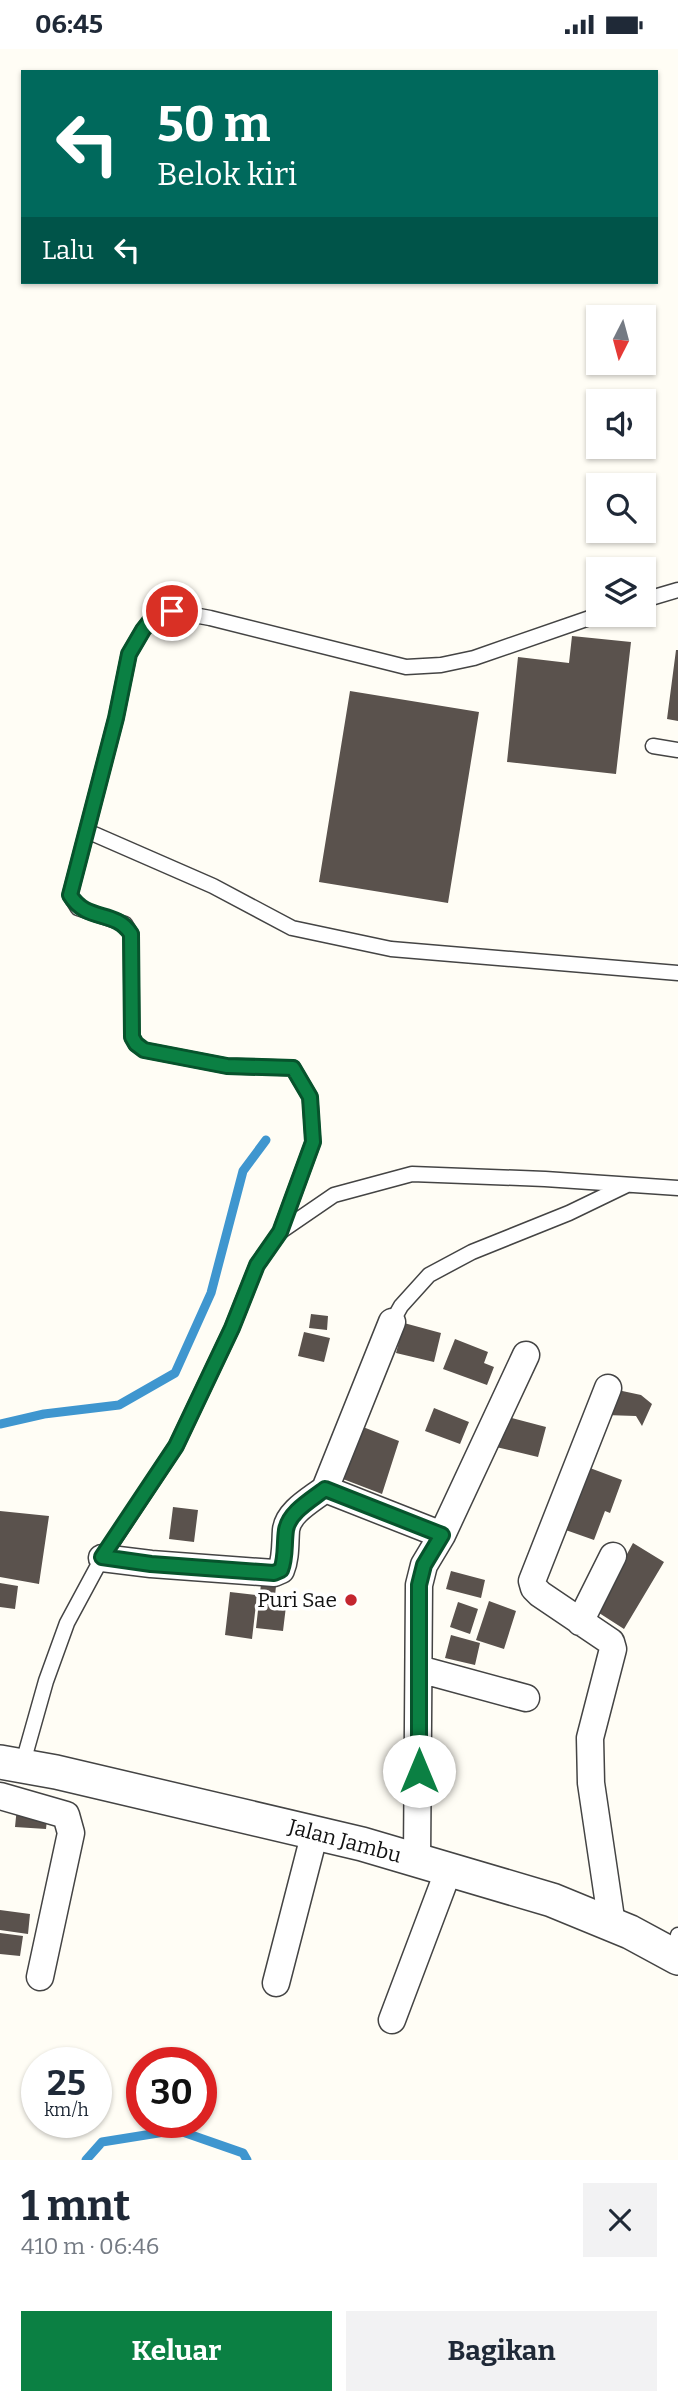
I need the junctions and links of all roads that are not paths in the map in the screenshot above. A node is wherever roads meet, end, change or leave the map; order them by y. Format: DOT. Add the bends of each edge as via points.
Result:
graph roads {
  1 [pos="678,590"];
  2 [pos="656,596"];
  3 [pos="586,619"];
  4 [pos="653,746"];
  5 [pos="678,750"];
  6 [pos="87,831"];
  7 [pos="678,973"];
  8 [pos="628,1185"];
  9 [pos="678,1188"];
  10 [pos="280,1232"];
  11 [pos="392,1322"];
  12 [pos="526,1355"];
  13 [pos="608,1388"];
  14 [pos="325,1489"];
  15 [pos="442,1535"];
  16 [pos="613,1556"];
  17 [pos="102,1557"];
  18 [pos="580,1622"];
  19 [pos="419,1669"];
  20 [pos="526,1698"];
  21 [pos="11,1764"];
  22 [pos="0,1795"];
  23 [pos="314,1832"];
  24 [pos="417,1861"];
  25 [pos="449,1869"];
  26 [pos="612,1925"];
  27 [pos="676,1949"];
  28 [pos="40,1977"];
  29 [pos="276,1983"];
  30 [pos="392,2020"];
  1 -- 2 [label="lane"];
  3 -- 6 [label="lane" via="474,658 406,667 210,618 172,611 154,616 129,654"];
  4 -- 5 [label="lane"];
  6 -- 7 [label="lane" via="213,886 292,928 391,949"];
  6 -- 10 [label="lane" via="70,895 78,908 124,924 131,934 132,1037 136,1044 144,1050 227,1066 293,1068 310,1097 313,1142"];
  8 -- 9 [label="lane"];
  8 -- 10 [label="lane" via="412,1174 334,1195"];
  8 -- 11 [label="lane" via="429,1275"];
  10 -- 17 [label="lane" via="257,1265 176,1446"];
  11 -- 14 [label="street"];
  12 -- 15 [label="street"];
  13 -- 18 [label="street" via="532,1581 540,1594"];
  14 -- 15 [label="street"];
  14 -- 17 [label="street" via="286,1526 284,1563 274,1573"];
  15 -- 19 [label="street" via="424,1565 419,1585"];
  16 -- 18 [label="street"];
  17 -- 21 [label="lane" via="67,1623"];
  18 -- 26 [label="street" via="611,1642 613,1649 590,1738 591,1783"];
  19 -- 20 [label="street"];
  19 -- 24 [label="street"];
  21 -- 23 [label="street, Jalan Jambu"];
  22 -- 28 [label="street" via="66,1815 71,1833"];
  23 -- 24 [label="street, Jalan Jambu"];
  23 -- 29 [label="street"];
  24 -- 25 [label="street, Jalan Jambu"];
  25 -- 26 [label="street, Jalan Jambu" via="552,1900"];
  25 -- 30 [label="street"];
  26 -- 27 [label="street, Jalan Jambu"];
}
